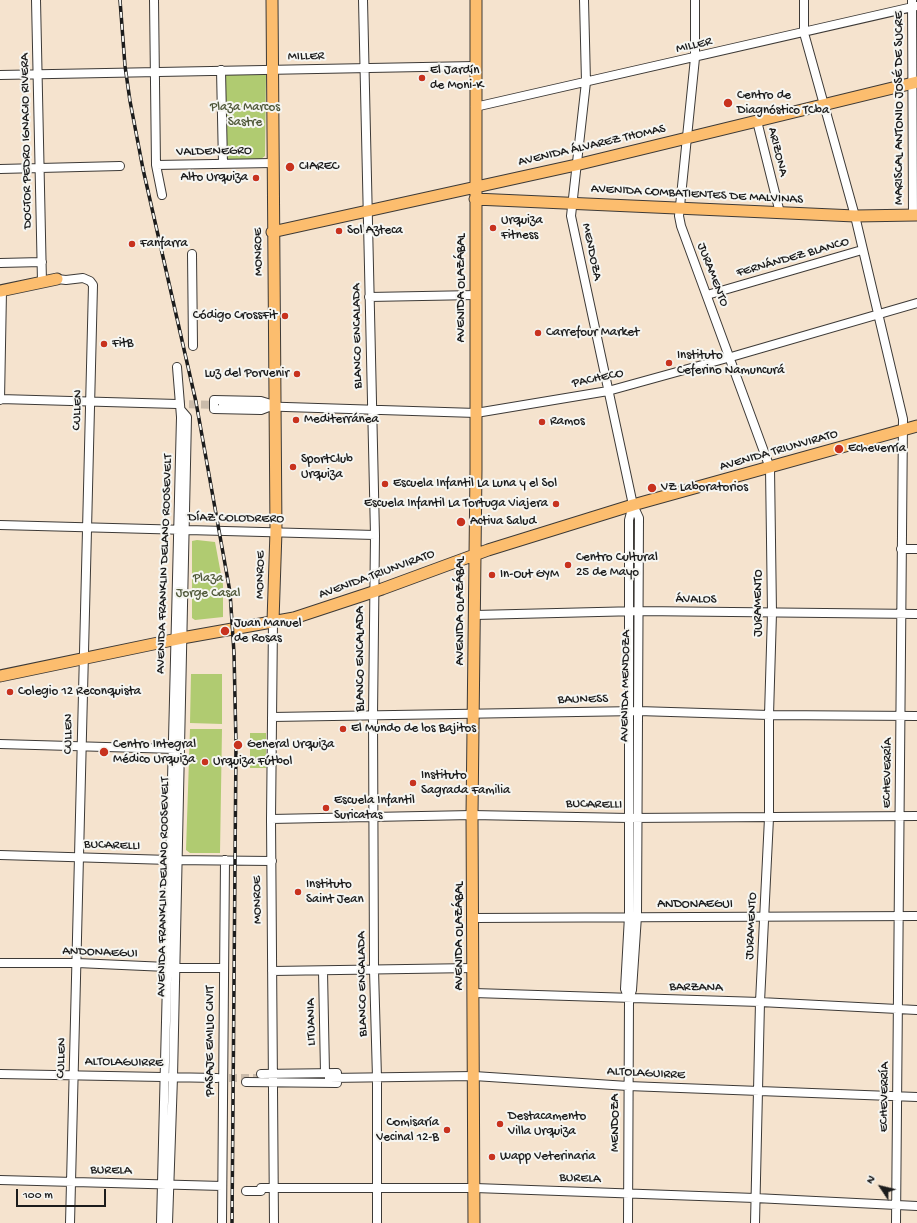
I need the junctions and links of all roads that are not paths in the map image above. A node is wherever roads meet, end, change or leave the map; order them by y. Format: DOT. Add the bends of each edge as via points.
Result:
graph roads {
  1 [pos="36,0"];
  2 [pos="154,0"];
  3 [pos="272,0"];
  4 [pos="363,0"];
  5 [pos="476,0"];
  6 [pos="584,0"];
  7 [pos="695,0"];
  8 [pos="804,0"];
  9 [pos="914,4"];
  10 [pos="804,33"];
  11 [pos="695,58"];
  12 [pos="475,66"];
  13 [pos="365,68"];
  14 [pos="272,69"];
  15 [pos="221,70"];
  16 [pos="155,72"];
  17 [pos="37,74"];
  18 [pos="0,75"];
  19 [pos="586,82"];
  20 [pos="915,83"];
  21 [pos="824,105"];
  22 [pos="475,107"];
  23 [pos="757,121"];
  24 [pos="686,138"];
  25 [pos="272,162"];
  26 [pos="223,164"];
  27 [pos="156,165"];
  28 [pos="576,165"];
  29 [pos="120,166"];
  30 [pos="40,168"];
  31 [pos="0,169"];
  32 [pos="475,187"];
  33 [pos="162,195"];
  34 [pos="475,199"];
  35 [pos="572,203"];
  36 [pos="680,208"];
  37 [pos="368,211"];
  38 [pos="780,213"];
  39 [pos="915,215"];
  40 [pos="855,216"];
  41 [pos="272,232"];
  42 [pos="862,250"];
  43 [pos="192,254"];
  44 [pos="42,262"];
  45 [pos="0,263"];
  46 [pos="57,279"];
  47 [pos="42,282"];
  48 [pos="1,291"];
  49 [pos="707,295"];
  50 [pos="476,296"];
  51 [pos="369,297"];
  52 [pos="917,303"];
  53 [pos="878,314"];
  54 [pos="193,346"];
  55 [pos="731,357"];
  56 [pos="177,367"];
  57 [pos="608,391"];
  58 [pos="0,400"];
  59 [pos="90,402"];
  60 [pos="179,404"];
  61 [pos="223,405"];
  62 [pos="274,405"];
  63 [pos="372,410"];
  64 [pos="476,413"];
  65 [pos="917,426"];
  66 [pos="903,430"];
  67 [pos="770,468"];
  68 [pos="633,505"];
  69 [pos="0,525"];
  70 [pos="86,527"];
  71 [pos="181,529"];
  72 [pos="276,531"];
  73 [pos="375,534"];
  74 [pos="901,549"];
  75 [pos="917,549"];
  76 [pos="475,554"];
  77 [pos="374,592"];
  78 [pos="639,611"];
  79 [pos="630,612"];
  80 [pos="772,613"];
  81 [pos="901,614"];
  82 [pos="917,614"];
  83 [pos="475,615"];
  84 [pos="274,621"];
  85 [pos="178,639"];
  86 [pos="83,659"];
  87 [pos="0,676"];
  88 [pos="634,711"];
  89 [pos="474,714"];
  90 [pos="769,715"];
  91 [pos="373,716"];
  92 [pos="900,716"];
  93 [pos="917,716"];
  94 [pos="272,717"];
  95 [pos="0,744"];
  96 [pos="81,745"];
  97 [pos="175,749"];
  98 [pos="472,815"];
  99 [pos="899,816"];
  100 [pos="917,816"];
  101 [pos="374,817"];
  102 [pos="633,817"];
  103 [pos="271,818"];
  104 [pos="769,818"];
  105 [pos="0,855"];
  106 [pos="80,857"];
  107 [pos="173,860"];
  108 [pos="225,860"];
  109 [pos="272,861"];
  110 [pos="633,916"];
  111 [pos="899,916"];
  112 [pos="917,916"];
  113 [pos="765,917"];
  114 [pos="474,918"];
  115 [pos="77,963"];
  116 [pos="0,964"];
  117 [pos="171,968"];
  118 [pos="224,968"];
  119 [pos="474,968"];
  120 [pos="374,970"];
  121 [pos="272,971"];
  122 [pos="323,971"];
  123 [pos="474,993"];
  124 [pos="629,999"];
  125 [pos="760,1002"];
  126 [pos="898,1009"];
  127 [pos="917,1010"];
  128 [pos="0,1074"];
  129 [pos="74,1074"];
  130 [pos="261,1074"];
  131 [pos="273,1074"];
  132 [pos="327,1075"];
  133 [pos="474,1076"];
  134 [pos="164,1077"];
  135 [pos="175,1077"];
  136 [pos="221,1078"];
  137 [pos="375,1078"];
  138 [pos="246,1082"];
  139 [pos="273,1083"];
  140 [pos="628,1086"];
  141 [pos="758,1091"];
  142 [pos="898,1097"];
  143 [pos="917,1097"];
  144 [pos="0,1180"];
  145 [pos="72,1182"];
  146 [pos="166,1184"];
  147 [pos="222,1186"];
  148 [pos="274,1188"];
  149 [pos="376,1188"];
  150 [pos="474,1188"];
  151 [pos="246,1191"];
  152 [pos="628,1193"];
  153 [pos="755,1198"];
  154 [pos="896,1205"];
  155 [pos="917,1206"];
  156 [pos="70,1223"];
  157 [pos="160,1223"];
  158 [pos="168,1223"];
  159 [pos="222,1223"];
  160 [pos="274,1223"];
  161 [pos="377,1223"];
  162 [pos="474,1223"];
  163 [pos="628,1223"];
  164 [pos="755,1223"];
  165 [pos="896,1223"];
  1 -- 17 [label="street, DOCTOR PEDRO IGNACIO RIVERA"];
  2 -- 16 [label="street"];
  3 -- 14 [label="main road, MONROE"];
  4 -- 13 [label="street, BLANCO ENCALADA"];
  5 -- 12 [label="main road, AVENIDA OLAZÁBAL"];
  6 -- 19 [label="street, MENDOZA"];
  7 -- 11 [label="street, JURAMENTO"];
  8 -- 10 [label="street, ECHEVERRÍA"];
  9 -- 10 [label="street, MILLER"];
  9 -- 20 [label="street, MARISCAL ANTONIO JOSÉ DE SUCRE"];
  10 -- 11 [label="street, MILLER"];
  10 -- 21 [label="street, ECHEVERRÍA"];
  11 -- 19 [label="street, MILLER"];
  11 -- 24 [label="street, JURAMENTO"];
  12 -- 13 [label="street, MILLER"];
  12 -- 22 [label="main road, AVENIDA OLAZÁBAL"];
  13 -- 14 [label="street, MILLER"];
  13 -- 37 [label="street, BLANCO ENCALADA"];
  14 -- 15 [label="street, MILLER"];
  14 -- 25 [label="main road, MONROE"];
  15 -- 16 [label="street, MILLER"];
  15 -- 26 [label="street"];
  16 -- 17 [label="street, MILLER"];
  16 -- 27 [label="street"];
  17 -- 18 [label="street"];
  17 -- 30 [label="street, DOCTOR PEDRO IGNACIO RIVERA"];
  19 -- 22 [label="street, MILLER"];
  19 -- 28 [label="street, MENDOZA"];
  20 -- 21 [label="main road, AVENIDA ÁLVAREZ THOMAS"];
  20 -- 39 [label="street, MARISCAL ANTONIO JOSÉ DE SUCRE"];
  21 -- 23 [label="main road, AVENIDA ÁLVAREZ THOMAS"];
  21 -- 40 [label="street, ECHEVERRÍA"];
  22 -- 32 [label="main road, AVENIDA OLAZÁBAL"];
  23 -- 24 [label="main road, AVENIDA ÁLVAREZ THOMAS"];
  23 -- 38 [label="street, ARIZONA"];
  24 -- 28 [label="main road, AVENIDA ÁLVAREZ THOMAS"];
  24 -- 36 [label="street, JURAMENTO"];
  25 -- 26 [label="street, VALDENEGRO"];
  25 -- 41 [label="main road, MONROE"];
  26 -- 27 [label="street, VALDENEGRO"];
  27 -- 33 [label="street"];
  28 -- 32 [label="main road, AVENIDA ÁLVAREZ THOMAS"];
  28 -- 35 [label="street, MENDOZA"];
  29 -- 30 [label="street"];
  30 -- 31 [label="street"];
  30 -- 44 [label="street, DOCTOR PEDRO IGNACIO RIVERA"];
  32 -- 34 [label="main road, AVENIDA OLAZÁBAL"];
  32 -- 37 [label="main road, AVENIDA ÁLVAREZ THOMAS"];
  34 -- 35 [label="main road, AVENIDA COMBATIENTES DE MALVINAS"];
  34 -- 50 [label="main road, AVENIDA OLAZÁBAL"];
  35 -- 36 [label="main road, AVENIDA COMBATIENTES DE MALVINAS"];
  35 -- 57 [label="street, MENDOZA" via="571,216"];
  36 -- 38 [label="main road, AVENIDA COMBATIENTES DE MALVINAS"];
  36 -- 49 [label="street, JURAMENTO" via="681,226"];
  37 -- 41 [label="main road, AVENIDA ÁLVAREZ THOMAS"];
  37 -- 51 [label="street, BLANCO ENCALADA"];
  38 -- 40 [label="main road, AVENIDA COMBATIENTES DE MALVINAS"];
  39 -- 40 [label="main road, AVENIDA COMBATIENTES DE MALVINAS"];
  40 -- 42 [label="street, ECHEVERRÍA"];
  41 -- 62 [label="main road, MONROE"];
  42 -- 49 [label="street, FERNÁNDEZ BLANCO"];
  42 -- 53 [label="street, ECHEVERRÍA"];
  43 -- 54 [label="street"];
  44 -- 45 [label="street"];
  44 -- 47 [label="street, DOCTOR PEDRO IGNACIO RIVERA"];
  46 -- 47 [label="main road"];
  46 -- 59 [label="street, CULLEN" via="83,278 93,285"];
  47 -- 48 [label="main road"];
  48 -- 58 [label="street"];
  49 -- 55 [label="street, JURAMENTO"];
  50 -- 51 [label="street"];
  50 -- 64 [label="main road, AVENIDA OLAZÁBAL"];
  51 -- 63 [label="street, BLANCO ENCALADA"];
  52 -- 53 [label="street, PACHECO"];
  53 -- 55 [label="street, PACHECO"];
  53 -- 66 [label="street, ECHEVERRÍA" via="903,419"];
  55 -- 57 [label="street, PACHECO"];
  55 -- 67 [label="street, JURAMENTO"];
  56 -- 60 [label="street, AVENIDA FRANKLIN DELANO ROOSEVELT"];
  57 -- 64 [label="street, PACHECO"];
  57 -- 68 [label="street, MENDOZA"];
  58 -- 59 [label="street"];
  59 -- 60 [label="street" via="123,403 134,398"];
  59 -- 70 [label="street, CULLEN"];
  60 -- 71 [label="street, AVENIDA FRANKLIN DELANO ROOSEVELT"];
  61 -- 62 [label="street, PACHECO"];
  62 -- 62 [label="street, PACHECO" via="261,401 214,400 214,409 261,410"];
  62 -- 63 [label="street, PACHECO"];
  62 -- 72 [label="main road, MONROE"];
  63 -- 64 [label="street, PACHECO"];
  63 -- 73 [label="street, BLANCO ENCALADA"];
  64 -- 76 [label="main road, AVENIDA OLAZÁBAL"];
  65 -- 66 [label="main road, AVENIDA TRIUNVIRATO"];
  66 -- 67 [label="main road, AVENIDA TRIUNVIRATO"];
  66 -- 74 [label="street, ECHEVERRÍA"];
  67 -- 68 [label="main road, AVENIDA TRIUNVIRATO"];
  67 -- 80 [label="street, JURAMENTO"];
  68 -- 76 [label="main road, AVENIDA TRIUNVIRATO"];
  68 -- 78 [label="street, AVENIDA MENDOZA" via="639,518"];
  68 -- 79 [label="street, AVENIDA MENDOZA" via="629,520"];
  69 -- 70 [label="street, DÍAZ COLODRERO"];
  70 -- 71 [label="street, DÍAZ COLODRERO"];
  70 -- 86 [label="street, CULLEN"];
  71 -- 72 [label="street, DÍAZ COLODRERO"];
  71 -- 85 [label="street, AVENIDA FRANKLIN DELANO ROOSEVELT"];
  72 -- 73 [label="street, DÍAZ COLODRERO"];
  72 -- 84 [label="main road, MONROE"];
  73 -- 77 [label="street, BLANCO ENCALADA"];
  74 -- 75 [label="street"];
  74 -- 81 [label="street, ECHEVERRÍA"];
  76 -- 77 [label="main road, AVENIDA TRIUNVIRATO"];
  76 -- 83 [label="main road, AVENIDA OLAZÁBAL"];
  77 -- 84 [label="main road, AVENIDA TRIUNVIRATO" via="308,614"];
  77 -- 91 [label="street, BLANCO ENCALADA"];
  78 -- 79 [label="street, ÁVALOS"];
  78 -- 80 [label="street, ÁVALOS"];
  78 -- 88 [label="street, AVENIDA MENDOZA"];
  79 -- 83 [label="street, ÁVALOS"];
  79 -- 88 [label="street, AVENIDA MENDOZA"];
  80 -- 81 [label="street, ÁVALOS"];
  80 -- 90 [label="street, JURAMENTO"];
  81 -- 82 [label="street, ÁVALOS"];
  81 -- 92 [label="street, ECHEVERRÍA"];
  83 -- 89 [label="main road, AVENIDA OLAZÁBAL"];
  84 -- 85 [label="main road, AVENIDA TRIUNVIRATO"];
  84 -- 94 [label="street, MONROE"];
  85 -- 86 [label="main road, AVENIDA TRIUNVIRATO"];
  85 -- 97 [label="street, AVENIDA FRANKLIN DELANO ROOSEVELT"];
  86 -- 87 [label="main road, AVENIDA TRIUNVIRATO"];
  86 -- 96 [label="street, CULLEN"];
  88 -- 89 [label="street, BAUNESS"];
  88 -- 90 [label="street, BAUNESS"];
  88 -- 102 [label="street, AVENIDA MENDOZA"];
  89 -- 91 [label="street, BAUNESS"];
  89 -- 98 [label="main road, AVENIDA OLAZÁBAL"];
  90 -- 92 [label="street, BAUNESS"];
  90 -- 104 [label="street, JURAMENTO"];
  91 -- 94 [label="street, BAUNESS"];
  91 -- 101 [label="street, BLANCO ENCALADA"];
  92 -- 93 [label="street, BAUNESS"];
  92 -- 99 [label="street, ECHEVERRÍA"];
  94 -- 103 [label="street, MONROE"];
  95 -- 96 [label="street"];
  96 -- 97 [label="street"];
  96 -- 106 [label="street, CULLEN"];
  97 -- 107 [label="street, AVENIDA FRANKLIN DELANO ROOSEVELT"];
  98 -- 101 [label="street, BUCARELLI"];
  98 -- 102 [label="street, BUCARELLI"];
  98 -- 114 [label="main road, AVENIDA OLAZÁBAL"];
  99 -- 100 [label="street, BUCARELLI"];
  99 -- 104 [label="street, BUCARELLI"];
  99 -- 111 [label="street, ECHEVERRÍA"];
  101 -- 103 [label="street, BUCARELLI"];
  101 -- 120 [label="street, BLANCO ENCALADA"];
  102 -- 104 [label="street, BUCARELLI"];
  102 -- 110 [label="street, AVENIDA MENDOZA"];
  103 -- 109 [label="street, MONROE"];
  104 -- 113 [label="street, JURAMENTO"];
  105 -- 106 [label="street, BUCARELLI"];
  106 -- 107 [label="street, BUCARELLI"];
  106 -- 115 [label="street, CULLEN"];
  107 -- 108 [label="street, BUCARELLI"];
  107 -- 117 [label="street, AVENIDA FRANKLIN DELANO ROOSEVELT"];
  108 -- 109 [label="street, BUCARELLI"];
  108 -- 118 [label="street, PASAJE EMILIO CIVIT"];
  109 -- 121 [label="street, MONROE"];
  110 -- 113 [label="street, ANDONAEGUI"];
  110 -- 114 [label="street, ANDONAEGUI"];
  110 -- 124 [label="street, AVENIDA MENDOZA" via="625,989"];
  111 -- 112 [label="street, ANDONAEGUI"];
  111 -- 113 [label="street, ANDONAEGUI"];
  111 -- 126 [label="street, ECHEVERRÍA"];
  113 -- 125 [label="street, JURAMENTO"];
  114 -- 119 [label="main road, AVENIDA OLAZÁBAL"];
  115 -- 116 [label="street, ANDONAEGUI"];
  115 -- 117 [label="street, ANDONAEGUI"];
  115 -- 129 [label="street, CULLEN"];
  117 -- 118 [label="street, ANDONAEGUI"];
  117 -- 134 [label="street, AVENIDA FRANKLIN DELANO ROOSEVELT"];
  117 -- 135 [label="street, AVENIDA FRANKLIN DELANO ROOSEVELT"];
  118 -- 136 [label="street, PASAJE EMILIO CIVIT"];
  119 -- 120 [label="street"];
  119 -- 123 [label="main road, AVENIDA OLAZÁBAL"];
  120 -- 122 [label="street"];
  120 -- 137 [label="street, BLANCO ENCALADA"];
  121 -- 122 [label="street"];
  121 -- 131 [label="street, MONROE"];
  122 -- 132 [label="street, LITUANIA"];
  123 -- 124 [label="street, BARZANA"];
  123 -- 133 [label="main road, AVENIDA OLAZÁBAL"];
  124 -- 125 [label="street, BARZANA"];
  124 -- 140 [label="street, MENDOZA"];
  125 -- 126 [label="street, BARZANA"];
  125 -- 141 [label="street, JURAMENTO"];
  126 -- 127 [label="street, BARZANA"];
  126 -- 142 [label="street, ECHEVERRÍA"];
  128 -- 129 [label="street, ALTOLAGUIRRE"];
  129 -- 134 [label="street, ALTOLAGUIRRE"];
  129 -- 145 [label="street, CULLEN"];
  130 -- 131 [label="street, ALTOLAGUIRRE"];
  131 -- 132 [label="street, ALTOLAGUIRRE"];
  131 -- 139 [label="street, MONROE"];
  132 -- 137 [label="street, ALTOLAGUIRRE" via="367,1074"];
  133 -- 137 [label="street, ALTOLAGUIRRE"];
  133 -- 140 [label="street, ALTOLAGUIRRE"];
  133 -- 150 [label="main road, AVENIDA OLAZÁBAL"];
  134 -- 135 [label="street, ALTOLAGUIRRE"];
  134 -- 146 [label="street, AVENIDA FRANKLIN DELANO ROOSEVELT"];
  135 -- 136 [label="street, ALTOLAGUIRRE" via="180,1081"];
  135 -- 146 [label="street, AVENIDA FRANKLIN DELANO ROOSEVELT"];
  136 -- 147 [label="street, PASAJE EMILIO CIVIT"];
  137 -- 139 [label="street, ALTOLAGUIRRE" via="368,1083"];
  137 -- 149 [label="street, BLANCO ENCALADA"];
  138 -- 139 [label="street, ALTOLAGUIRRE"];
  139 -- 148 [label="street, MONROE"];
  140 -- 141 [label="street, ALTOLAGUIRRE"];
  140 -- 152 [label="street, MENDOZA"];
  141 -- 142 [label="street, ALTOLAGUIRRE"];
  141 -- 153 [label="street, JURAMENTO"];
  142 -- 143 [label="street, ALTOLAGUIRRE"];
  142 -- 154 [label="street, ECHEVERRÍA"];
  144 -- 145 [label="street, BURELA"];
  145 -- 146 [label="street, BURELA"];
  145 -- 156 [label="street, CULLEN"];
  146 -- 147 [label="street, BURELA"];
  146 -- 157 [label="street, AVENIDA FRANKLIN DELANO ROOSEVELT"];
  146 -- 158 [label="street, AVENIDA FRANKLIN DELANO ROOSEVELT"];
  147 -- 159 [label="street, PASAJE EMILIO CIVIT"];
  148 -- 149 [label="street, BURELA"];
  148 -- 151 [label="street, BURELA"];
  148 -- 160 [label="street, MONROE"];
  149 -- 150 [label="street, BURELA"];
  149 -- 161 [label="street, BLANCO ENCALADA"];
  150 -- 152 [label="street, BURELA"];
  150 -- 162 [label="main road, AVENIDA OLAZÁBAL"];
  152 -- 153 [label="street, BURELA"];
  152 -- 163 [label="street, MENDOZA"];
  153 -- 154 [label="street, BURELA"];
  153 -- 164 [label="street, JURAMENTO"];
  154 -- 155 [label="street, BURELA"];
  154 -- 165 [label="street, ECHEVERRÍA"];
}
